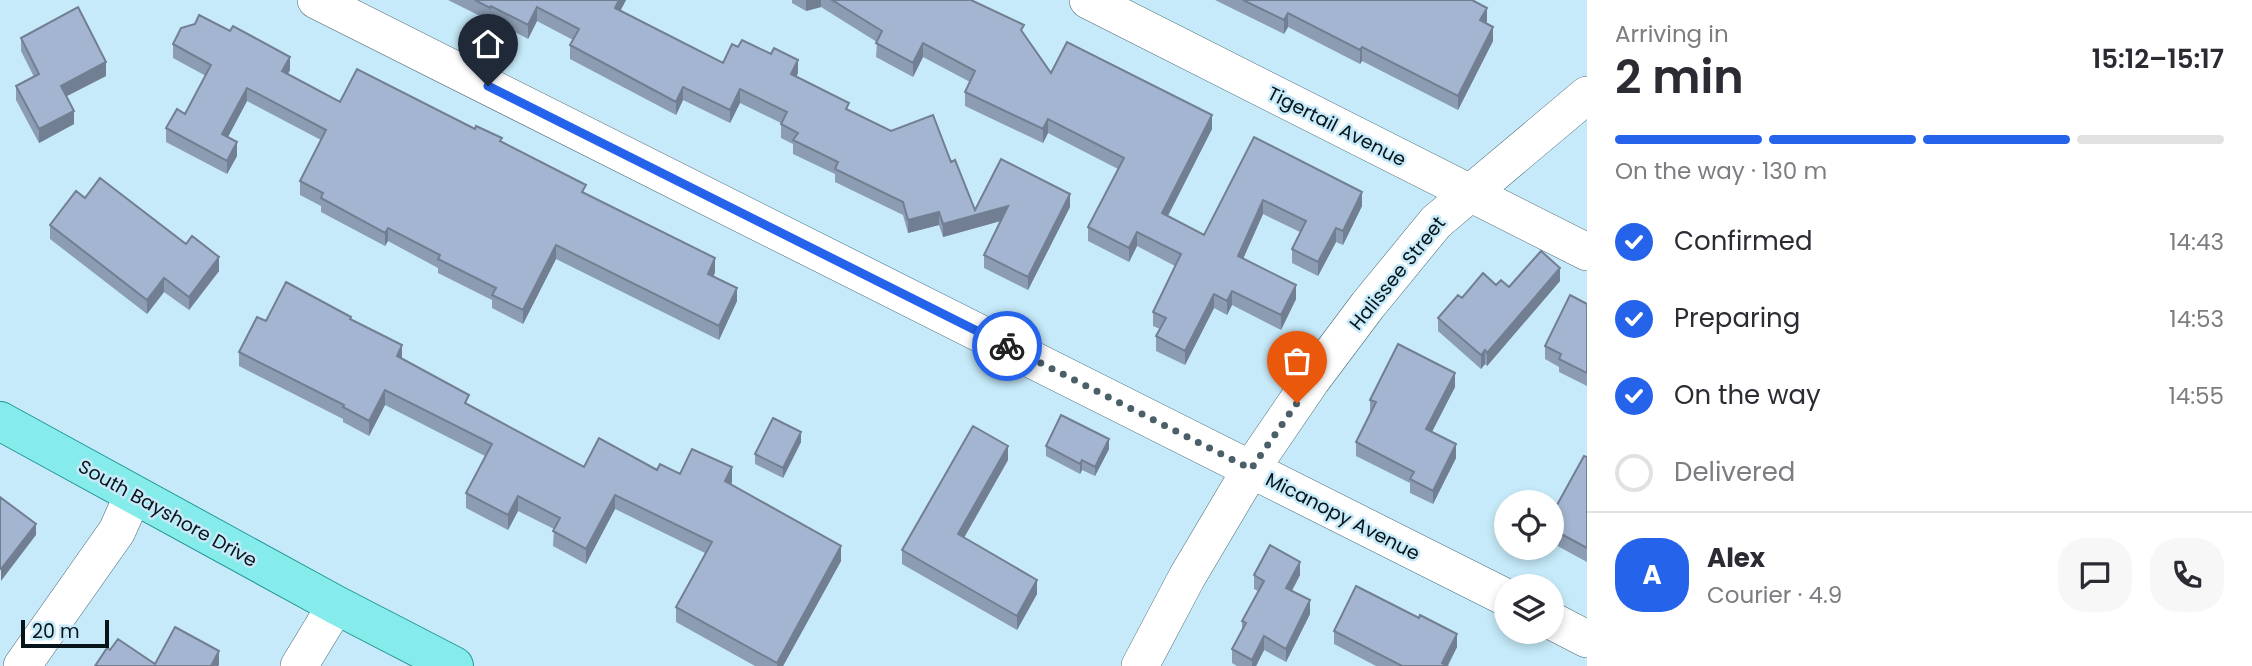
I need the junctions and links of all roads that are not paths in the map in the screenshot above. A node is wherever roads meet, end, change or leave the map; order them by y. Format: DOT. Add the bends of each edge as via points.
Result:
graph roads {
  1 [pos="316,0"];
  2 [pos="1088,0"];
  3 [pos="1587,95"];
  4 [pos="1469,193"];
  5 [pos="1587,252"];
  6 [pos="0,421"];
  7 [pos="1251,469"];
  8 [pos="133,495"];
  9 [pos="1494,591"];
  10 [pos="336,605"];
  11 [pos="1564,627"];
  12 [pos="1587,639"];
  13 [pos="22,666"];
  14 [pos="299,666"];
  15 [pos="454,666"];
  16 [pos="1140,666"];
  1 -- 7 [label="street, Micanopy Avenue"];
  2 -- 4 [label="street, Tigertail Avenue"];
  3 -- 4 [label="street, Halissee Street"];
  4 -- 5 [label="street, Tigertail Avenue"];
  4 -- 7 [label="street, Halissee Street" via="1436,222 1368,305"];
  6 -- 8 [label="main road, South Bayshore Drive"];
  7 -- 9 [label="street, Micanopy Avenue"];
  7 -- 16 [label="street, Halissee Street"];
  8 -- 10 [label="main road, South Bayshore Drive"];
  8 -- 13 [label="street" via="117,531"];
  10 -- 14 [label="street"];
  10 -- 15 [label="main road, South Bayshore Drive"];
  11 -- 12 [label="street"];
}
